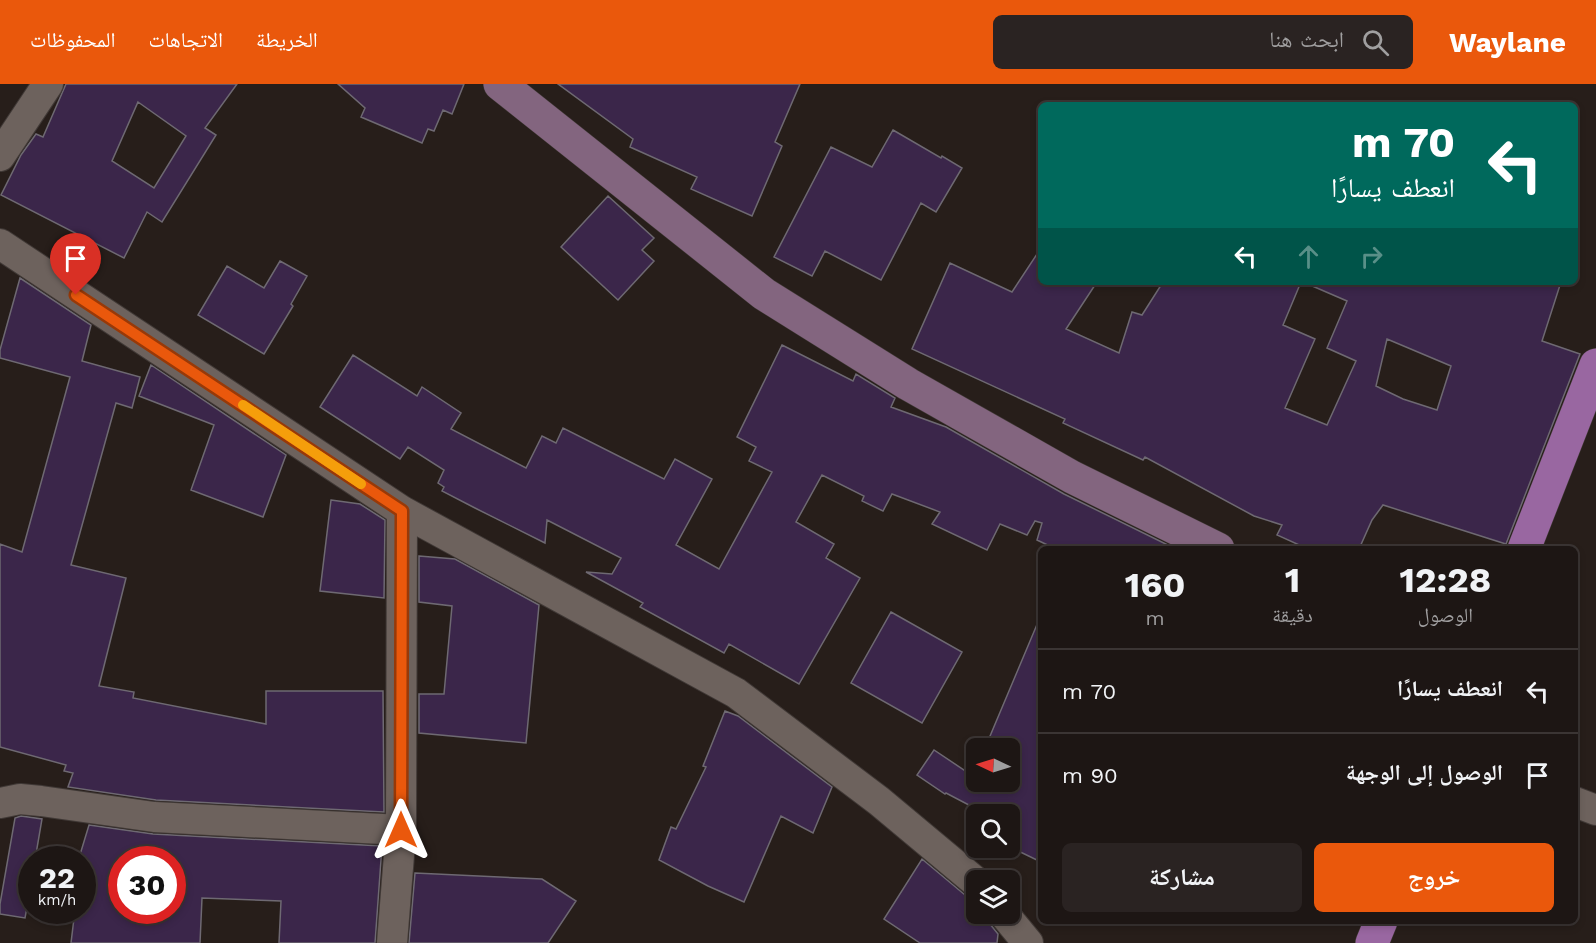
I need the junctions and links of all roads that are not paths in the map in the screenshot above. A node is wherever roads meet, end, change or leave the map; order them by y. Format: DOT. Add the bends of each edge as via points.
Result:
graph roads {
  1 [pos="48,84"];
  2 [pos="500,84"];
  3 [pos="0,156"];
  4 [pos="0,244"];
  5 [pos="1596,365"];
  6 [pos="402,511"];
  7 [pos="1212,546"];
  8 [pos="1525,546"];
  9 [pos="0,803"];
  10 [pos="1578,803"];
  11 [pos="1596,810"];
  12 [pos="401,830"];
  13 [pos="966,874"];
  14 [pos="1012,924"];
  15 [pos="1380,924"];
  16 [pos="392,943"];
  17 [pos="1028,943"];
  18 [pos="1372,943"];
  1 -- 3 [label="street"];
  2 -- 7 [label="main road" via="764,294 908,384 1072,477"];
  4 -- 6 [label="street"];
  5 -- 8 [label="main road"];
  6 -- 12 [label="street"];
  6 -- 13 [label="street" via="736,693 879,801"];
  9 -- 12 [label="street" via="20,799 154,817"];
  10 -- 11 [label="street"];
  12 -- 16 [label="street"];
  14 -- 17 [label="street"];
  15 -- 18 [label="main road"];
}
